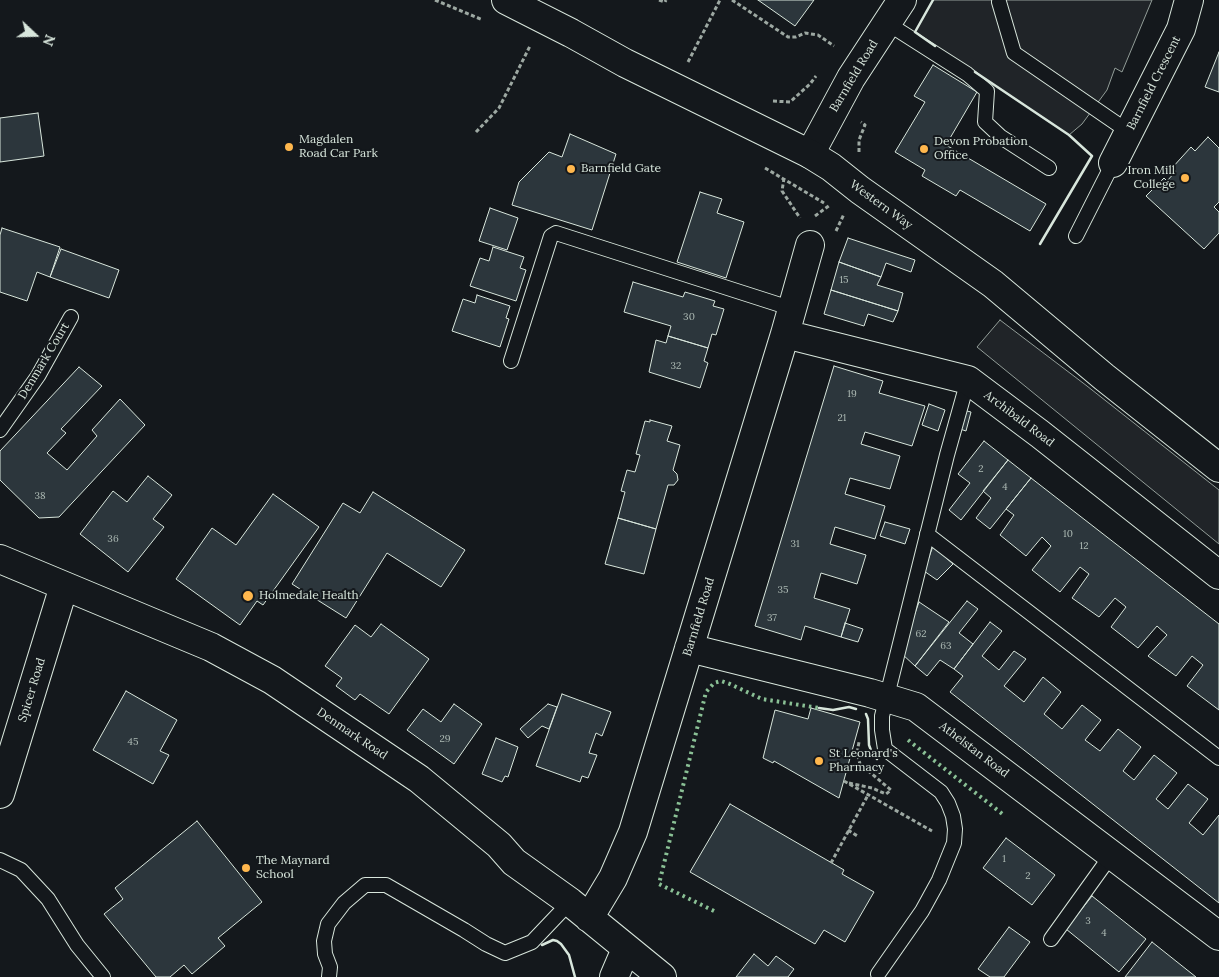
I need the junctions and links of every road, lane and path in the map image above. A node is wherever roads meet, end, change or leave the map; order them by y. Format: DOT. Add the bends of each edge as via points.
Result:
graph roads {
  1 [pos="506,0"];
  2 [pos="659,0"];
  3 [pos="666,0"];
  4 [pos="720,0"];
  5 [pos="732,0"];
  6 [pos="902,0"];
  7 [pos="1189,0"];
  8 [pos="999,2"];
  9 [pos="887,23"];
  10 [pos="840,38"];
  11 [pos="532,41"];
  12 [pos="834,46"];
  13 [pos="829,54"];
  14 [pos="696,67"];
  15 [pos="820,69"];
  16 [pos="767,101"];
  17 [pos="476,132"];
  18 [pos="1128,132"];
  19 [pos="810,154"];
  20 [pos="1113,163"];
  21 [pos="1049,168"];
  22 [pos="845,214"];
  23 [pos="807,235"];
  24 [pos="1076,236"];
  25 [pos="70,317"];
  26 [pos="789,321"];
  27 [pos="510,361"];
  28 [pos="968,380"];
  29 [pos="0,430"];
  30 [pos="1219,468"];
  31 [pos="927,534"];
  32 [pos="0,559"];
  33 [pos="1219,575"];
  34 [pos="64,586"];
  35 [pos="689,648"];
  36 [pos="886,697"];
  37 [pos="1219,758"];
  38 [pos="878,778"];
  39 [pos="2,781"];
  40 [pos="868,795"];
  41 [pos="848,830"];
  42 [pos="937,834"];
  43 [pos="859,837"];
  44 [pos="1112,854"];
  45 [pos="0,860"];
  46 [pos="831,862"];
  47 [pos="580,910"];
  48 [pos="1219,936"];
  49 [pos="1051,939"];
  50 [pos="626,949"];
  51 [pos="878,974"];
  52 [pos="103,977"];
  53 [pos="329,977"];
  54 [pos="614,977"];
  55 [pos="662,977"];
  1 -- 19 [label="street, Western Way"];
  2 -- 3 [label="path"];
  4 -- 14 [label="path" via="687,63"];
  5 -- 12 [label="path" via="788,37 805,33 818,35"];
  6 -- 9 [label="street, Barnfield Road"];
  7 -- 18 [label="street, Barnfield Crescent" via="1181,29"];
  8 -- 18 [label="lane" via="1014,53"];
  9 -- 19 [label="street, Barnfield Road" via="851,78"];
  9 -- 21 [label="lane" via="967,74 987,92 984,122 1001,138"];
  10 -- 12 [label="path"];
  11 -- 17 [label="path" via="499,108"];
  12 -- 13 [label="path"];
  15 -- 16 [label="path" via="810,84 790,102"];
  18 -- 20 [label="street, Barnfield Crescent"];
  19 -- 30 [label="street, Western Way" via="993,284"];
  20 -- 24 [label="lane"];
  22 -- 23 [label="path" via="783,179 782,191"];
  23 -- 26 [label="street, Barnfield Road"];
  25 -- 29 [label="lane, Denmark Court" via="38,376"];
  26 -- 27 [label="lane" via="556,233 551,236"];
  26 -- 28 [label="street, Archibald Road"];
  26 -- 35 [label="street, Barnfield Road"];
  28 -- 31 [label="lane"];
  28 -- 33 [label="street, Archibald Road"];
  31 -- 36 [label="lane"];
  31 -- 37 [label="lane"];
  32 -- 34 [label="street, Denmark Road"];
  34 -- 39 [label="street, Spicer Road"];
  34 -- 47 [label="street, Denmark Road" via="211,647 272,680 419,779 499,845 514,862"];
  35 -- 36 [label="street, Athelstan Road"];
  35 -- 47 [label="street, Barnfield Road" via="633,832 613,878"];
  36 -- 44 [label="street, Athelstan Road" via="916,707"];
  36 -- 51 [label="lane" via="882,716 885,749 941,792 953,816 955,829 950,857 939,880 922,911"];
  38 -- 40 [label="path" via="890,787 888,794 844,781"];
  40 -- 41 [label="path"];
  40 -- 42 [label="path"];
  41 -- 43 [label="path"];
  41 -- 46 [label="path"];
  44 -- 48 [label="street, Athelstan Road"];
  44 -- 49 [label="lane"];
  45 -- 52 [label="lane" via="21,870 48,899 77,945"];
  47 -- 50 [label="street, Denmark Road"];
  47 -- 53 [label="lane" via="532,942 505,953 386,885 365,885 344,903 328,924 324,941"];
  50 -- 54 [label="street"];
  50 -- 55 [label="street, Denmark Road"];
}
